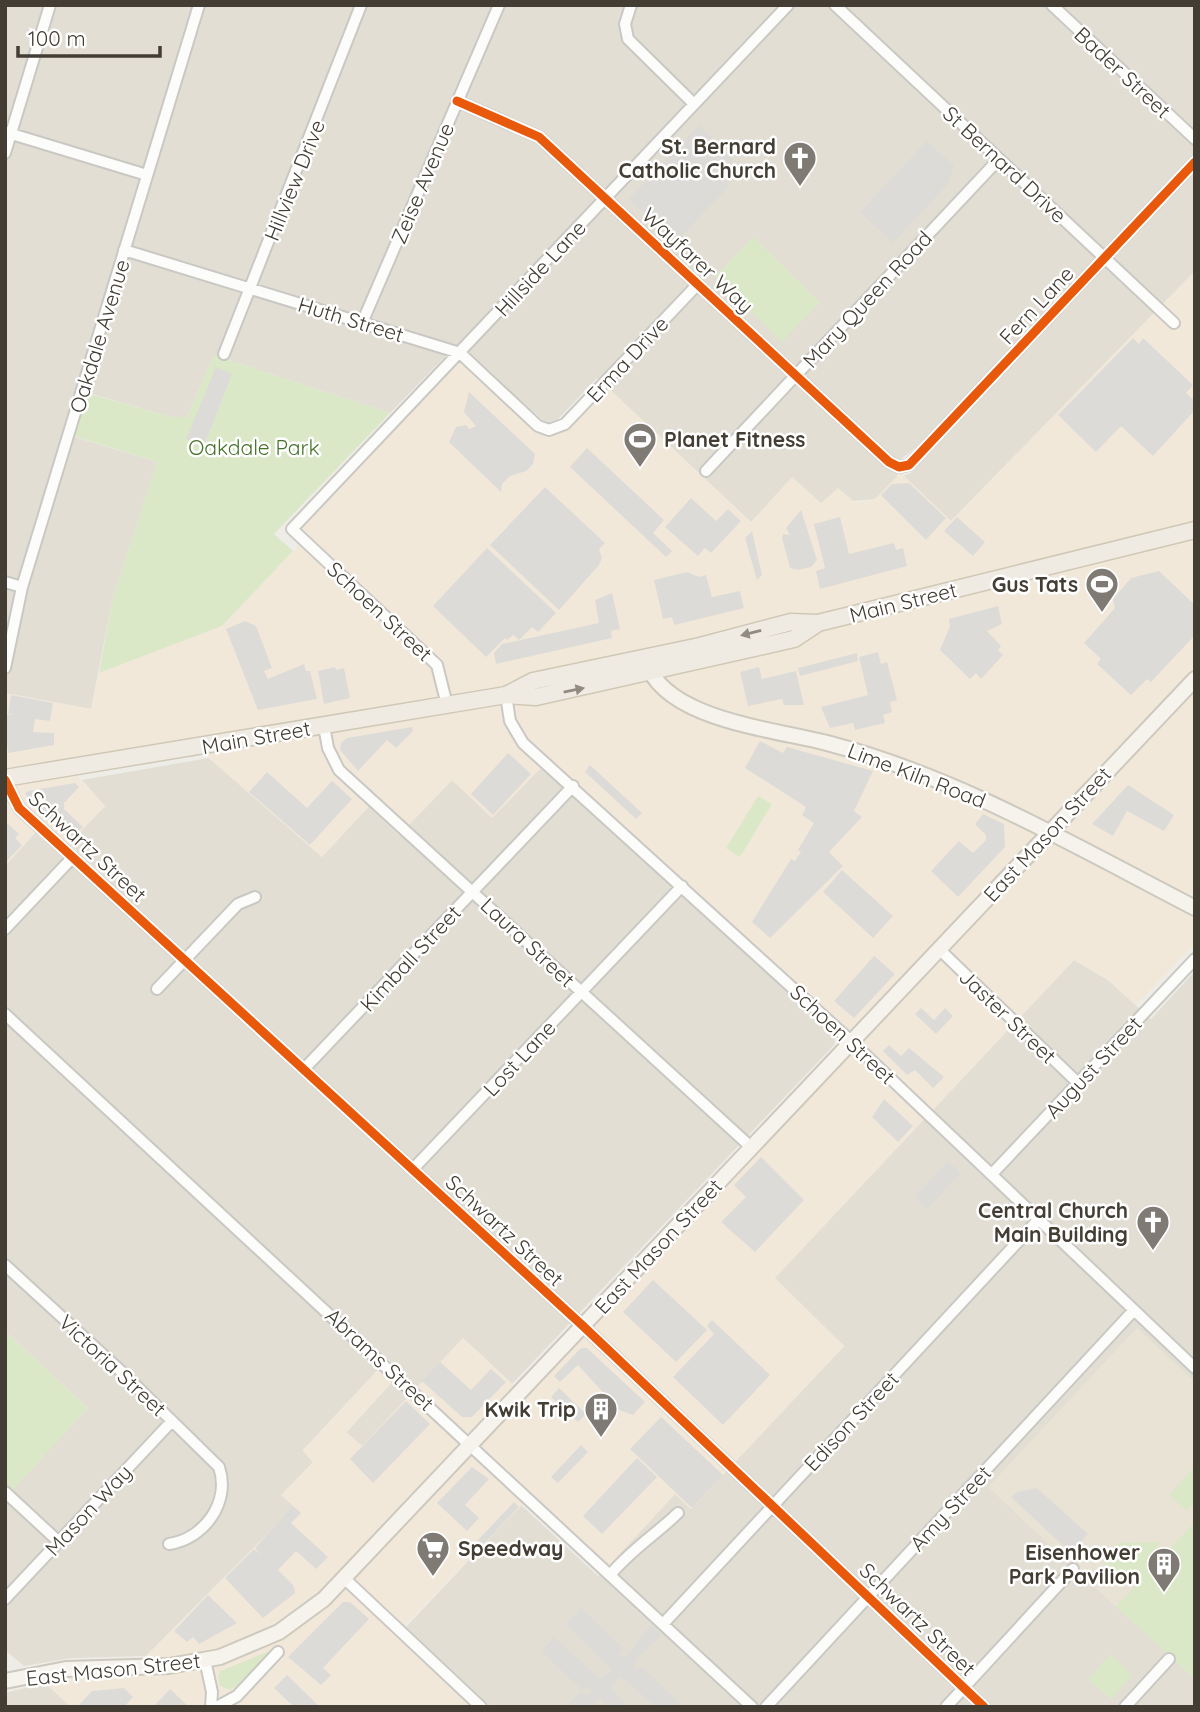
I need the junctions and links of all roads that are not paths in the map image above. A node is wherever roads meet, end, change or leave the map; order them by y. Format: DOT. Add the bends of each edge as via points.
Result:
graph roads {
  1 [pos="50,5"];
  2 [pos="199,5"];
  3 [pos="361,5"];
  4 [pos="499,5"];
  5 [pos="631,5"];
  6 [pos="788,5"];
  7 [pos="835,5"];
  8 [pos="1052,5"];
  9 [pos="457,101"];
  10 [pos="694,104"];
  11 [pos="8,133"];
  12 [pos="1195,139"];
  13 [pos="5,153"];
  14 [pos="999,159"];
  15 [pos="1195,162"];
  16 [pos="147,176"];
  17 [pos="605,198"];
  18 [pos="124,250"];
  19 [pos="1105,258"];
  20 [pos="698,284"];
  21 [pos="251,289"];
  22 [pos="362,323"];
  23 [pos="1174,323"];
  24 [pos="460,353"];
  25 [pos="224,354"];
  26 [pos="796,375"];
  27 [pos="553,430"];
  28 [pos="899,467"];
  29 [pos="706,471"];
  30 [pos="1193,527"];
  31 [pos="292,529"];
  32 [pos="5,582"];
  33 [pos="22,587"];
  34 [pos="818,623"];
  35 [pos="645,657"];
  36 [pos="5,668"];
  37 [pos="650,673"];
  38 [pos="1195,679"];
  39 [pos="506,695"];
  40 [pos="447,705"];
  41 [pos="324,726"];
  42 [pos="5,779"];
  43 [pos="573,786"];
  44 [pos="1048,831"];
  45 [pos="74,857"];
  46 [pos="682,886"];
  47 [pos="473,892"];
  48 [pos="256,897"];
  49 [pos="1195,908"];
  50 [pos="5,929"];
  51 [pos="939,949"];
  52 [pos="184,959"];
  53 [pos="1195,960"];
  54 [pos="157,989"];
  55 [pos="582,992"];
  56 [pos="5,1014"];
  57 [pos="852,1042"];
  58 [pos="304,1069"];
  59 [pos="1078,1083"];
  60 [pos="752,1148"];
  61 [pos="413,1170"];
  62 [pos="992,1174"];
  63 [pos="1039,1219"];
  64 [pos="5,1265"];
  65 [pos="1134,1310"];
  66 [pos="583,1326"];
  67 [pos="1195,1368"];
  68 [pos="172,1421"];
  69 [pos="472,1443"];
  70 [pos="5,1492"];
  71 [pos="774,1505"];
  72 [pos="678,1513"];
  73 [pos="59,1542"];
  74 [pos="169,1544"];
  75 [pos="1073,1569"];
  76 [pos="611,1574"];
  77 [pos="344,1578"];
  78 [pos="869,1596"];
  79 [pos="5,1599"];
  80 [pos="664,1623"];
  81 [pos="278,1652"];
  82 [pos="1168,1659"];
  83 [pos="205,1660"];
  84 [pos="5,1681"];
  85 [pos="964,1688"];
  86 [pos="211,1707"];
  87 [pos="217,1707"];
  88 [pos="481,1707"];
  89 [pos="752,1707"];
  90 [pos="766,1707"];
  91 [pos="946,1707"];
  92 [pos="984,1707"];
  93 [pos="1125,1707"];
  1 -- 11 [label="street"];
  2 -- 16 [label="street, Oakdale Avenue"];
  3 -- 21 [label="street, Hillview Drive"];
  4 -- 9 [label="street, Zeise Avenue"];
  5 -- 10 [label="street" via="625,24 628,39"];
  6 -- 10 [label="street, Hillside Lane"];
  7 -- 14 [label="street, St Bernard Drive"];
  8 -- 12 [label="street, Bader Street"];
  9 -- 17 [label="street, Wayfarer Way" via="539,137"];
  9 -- 22 [label="street, Zeise Avenue"];
  10 -- 17 [label="street, Hillside Lane"];
  11 -- 13 [label="street"];
  11 -- 16 [label="street"];
  14 -- 19 [label="street, St Bernard Drive"];
  14 -- 26 [label="street, Mary Queen Road"];
  15 -- 19 [label="street, Fern Lane"];
  16 -- 18 [label="street, Oakdale Avenue"];
  17 -- 20 [label="street, Wayfarer Way"];
  17 -- 24 [label="street, Hillside Lane"];
  18 -- 21 [label="street, Huth Street"];
  18 -- 33 [label="street, Oakdale Avenue"];
  19 -- 23 [label="street, St Bernard Drive"];
  19 -- 28 [label="street, Fern Lane" via="909,465"];
  20 -- 26 [label="street, Wayfarer Way"];
  20 -- 27 [label="street, Erma Drive" via="565,424"];
  21 -- 22 [label="street, Huth Street"];
  21 -- 25 [label="street, Hillview Drive"];
  22 -- 24 [label="street, Huth Street"];
  24 -- 27 [label="street, Huth Street" via="538,425"];
  24 -- 31 [label="street, Hillside Lane"];
  26 -- 28 [label="street, Wayfarer Way" via="889,463"];
  26 -- 29 [label="street, Mary Queen Road"];
  30 -- 34 [label="main road, Main Street"];
  31 -- 40 [label="street, Schoen Street" via="437,665"];
  32 -- 33 [label="street"];
  33 -- 36 [label="street, Oakdale Avenue"];
  34 -- 35 [label="main road, Main Street, one-way" via="795,622"];
  34 -- 37 [label="main road, Main Street" via="794,639"];
  35 -- 37 [label="main road, Lime Kiln Road"];
  35 -- 39 [label="main road, Main Street" via="533,681"];
  39 -- 37 [label="main road, Main Street, one-way" via="536,697"];
  37 -- 44 [label="main road, Lime Kiln Road" via="672,697 691,709 899,765"];
  38 -- 44 [label="main road, East Mason Street"];
  39 -- 40 [label="main road, Main Street"];
  39 -- 43 [label="street, Schoen Street" via="515,732 523,743"];
  40 -- 41 [label="main road, Main Street"];
  41 -- 42 [label="main road, Main Street"];
  41 -- 47 [label="street, Laura Street" via="339,770"];
  42 -- 45 [label="street, Schwartz Street" via="19,808"];
  43 -- 46 [label="street, Schoen Street"];
  43 -- 47 [label="street, Kimball Street"];
  44 -- 49 [label="main road, Lime Kiln Road"];
  44 -- 51 [label="main road, East Mason Street"];
  45 -- 50 [label="street"];
  45 -- 52 [label="street, Schwartz Street"];
  46 -- 55 [label="street, Lost Lane"];
  46 -- 57 [label="street, Schoen Street"];
  47 -- 55 [label="street, Laura Street"];
  47 -- 58 [label="street, Kimball Street"];
  48 -- 52 [label="street" via="238,904"];
  51 -- 57 [label="main road, East Mason Street"];
  51 -- 59 [label="street, Jaster Street"];
  52 -- 54 [label="street"];
  52 -- 58 [label="street, Schwartz Street"];
  53 -- 59 [label="street, August Street"];
  55 -- 60 [label="street, Laura Street"];
  55 -- 61 [label="street, Lost Lane"];
  56 -- 69 [label="street, Abrams Street"];
  57 -- 60 [label="main road, East Mason Street"];
  57 -- 62 [label="street, Schoen Street"];
  58 -- 61 [label="street, Schwartz Street"];
  59 -- 62 [label="street, August Street"];
  60 -- 66 [label="main road, East Mason Street"];
  61 -- 66 [label="street, Schwartz Street"];
  62 -- 63 [label="street, Schoen Street"];
  63 -- 65 [label="street, Schoen Street"];
  63 -- 71 [label="street, Edison Street"];
  64 -- 68 [label="street, Victoria Street"];
  65 -- 67 [label="street, Schoen Street"];
  65 -- 78 [label="street, Amy Street"];
  66 -- 69 [label="main road, East Mason Street"];
  66 -- 71 [label="street, Schwartz Street"];
  68 -- 73 [label="street, Mason Way"];
  68 -- 74 [label="street, Victoria Street" via="219,1467 223,1487 214,1513 192,1536"];
  69 -- 76 [label="street, Abrams Street"];
  69 -- 77 [label="main road, East Mason Street"];
  70 -- 73 [label="street"];
  71 -- 78 [label="street, Schwartz Street"];
  71 -- 80 [label="street, Edison Street"];
  72 -- 76 [label="street"];
  73 -- 79 [label="street, Mason Way"];
  75 -- 85 [label="street"];
  76 -- 80 [label="street, Abrams Street"];
  77 -- 83 [label="main road, East Mason Street" via="279,1632 240,1651"];
  77 -- 88 [label="street"];
  78 -- 85 [label="street, Schwartz Street"];
  78 -- 90 [label="street, Amy Street"];
  80 -- 89 [label="street, Abrams Street"];
  81 -- 87 [label="street" via="237,1696"];
  82 -- 93 [label="street"];
  83 -- 84 [label="main road, East Mason Street" via="169,1666 66,1669"];
  83 -- 86 [label="street"];
  85 -- 91 [label="street"];
  85 -- 92 [label="street, Schwartz Street"];
}
